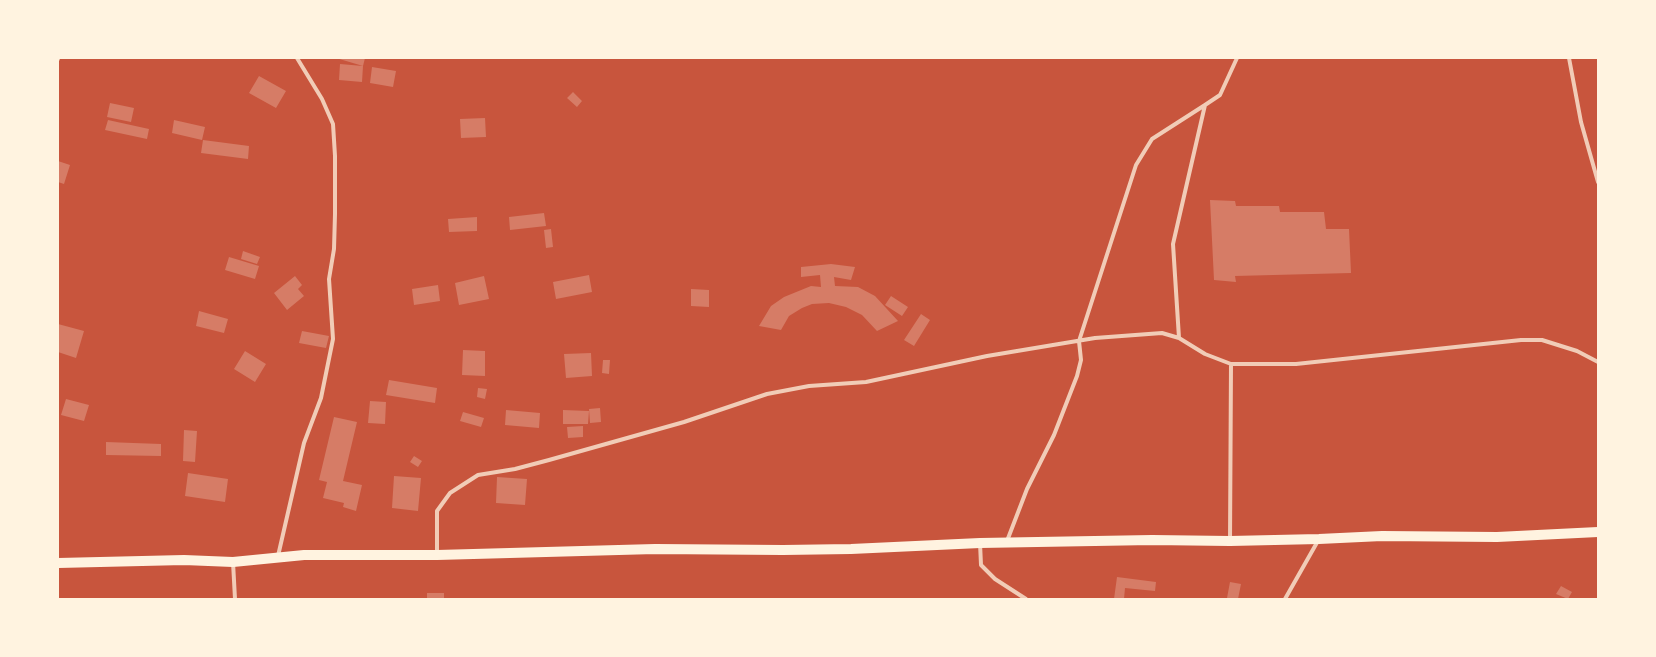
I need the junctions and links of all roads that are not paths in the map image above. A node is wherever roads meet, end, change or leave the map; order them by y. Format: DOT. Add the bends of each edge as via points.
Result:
graph roads {
  1 [pos="297,58"];
  2 [pos="1237,58"];
  3 [pos="1568,58"];
  4 [pos="1205,105"];
  5 [pos="1598,182"];
  6 [pos="1179,338"];
  7 [pos="1079,341"];
  8 [pos="1598,362"];
  9 [pos="1231,364"];
  10 [pos="1598,532"];
  11 [pos="1319,539"];
  12 [pos="1230,541"];
  13 [pos="1007,542"];
  14 [pos="980,543"];
  15 [pos="437,555"];
  16 [pos="278,558"];
  17 [pos="233,562"];
  18 [pos="58,563"];
  19 [pos="235,599"];
  20 [pos="1026,599"];
  21 [pos="1285,599"];
  1 -- 16 [label="street" via="322,99 333,124 335,214 334,249 329,279 333,339 321,398 304,443"];
  2 -- 4 [label="street" via="1220,95"];
  3 -- 5 [label="street" via="1581,122"];
  4 -- 6 [label="street" via="1173,244"];
  4 -- 7 [label="street" via="1152,139 1143,150"];
  6 -- 7 [label="street" via="1162,333"];
  6 -- 9 [label="street" via="1205,354"];
  7 -- 13 [label="street" via="1081,360 1070,397 1027,490"];
  7 -- 15 [label="street" via="987,356 866,382 809,386 767,394 684,422 549,460 478,475 450,493 437,511"];
  8 -- 9 [label="street" via="1577,351 1542,340 1521,340 1296,364"];
  9 -- 12 [label="street"];
  10 -- 11 [label="main road" via="1497,537 1382,536"];
  11 -- 12 [label="main road"];
  11 -- 21 [label="street"];
  12 -- 13 [label="main road"];
  13 -- 14 [label="main road"];
  14 -- 15 [label="main road" via="851,549 655,549"];
  14 -- 20 [label="street" via="981,565 994,579"];
  15 -- 16 [label="main road" via="304,555"];
  16 -- 17 [label="main road"];
  17 -- 18 [label="main road" via="184,560"];
  17 -- 19 [label="street"];
}
